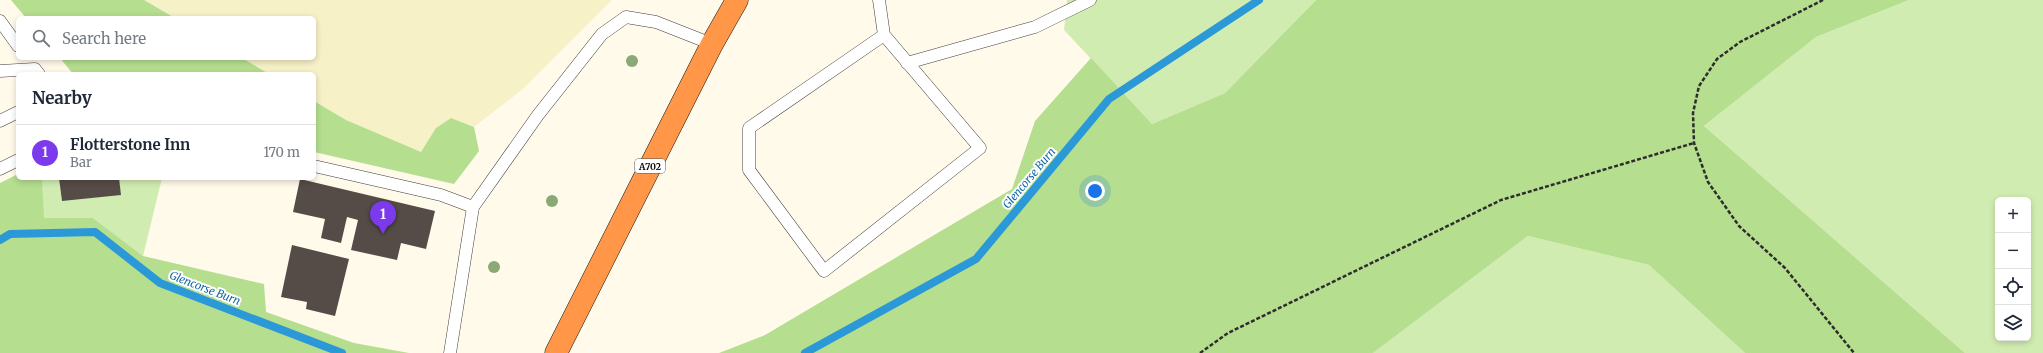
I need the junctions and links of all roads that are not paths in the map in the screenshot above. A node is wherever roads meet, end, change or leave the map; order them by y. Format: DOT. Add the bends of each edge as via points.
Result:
graph roads {
  1 [pos="736,0"];
  2 [pos="879,0"];
  3 [pos="1090,0"];
  4 [pos="0,21"];
  5 [pos="884,35"];
  6 [pos="16,43"];
  7 [pos="712,44"];
  8 [pos="29,60"];
  9 [pos="907,62"];
  10 [pos="0,71"];
  11 [pos="37,71"];
  12 [pos="16,113"];
  13 [pos="0,121"];
  14 [pos="16,161"];
  15 [pos="316,166"];
  16 [pos="0,169"];
  17 [pos="473,207"];
  18 [pos="450,353"];
  19 [pos="556,353"];
  1 -- 7 [label="highway, A702"];
  2 -- 5 [label="lane"];
  3 -- 9 [label="lane" via="1034,27"];
  4 -- 6 [label="lane"];
  5 -- 9 [label="lane"];
  5 -- 9 [label="lane" via="749,128 749,170 824,271 980,148"];
  7 -- 17 [label="lane" via="656,22 626,17 602,34 538,115"];
  7 -- 19 [label="highway, A702"];
  8 -- 11 [label="lane"];
  10 -- 11 [label="lane"];
  12 -- 13 [label="lane"];
  14 -- 16 [label="lane"];
  15 -- 17 [label="lane" via="442,195"];
  17 -- 18 [label="lane"];
}
